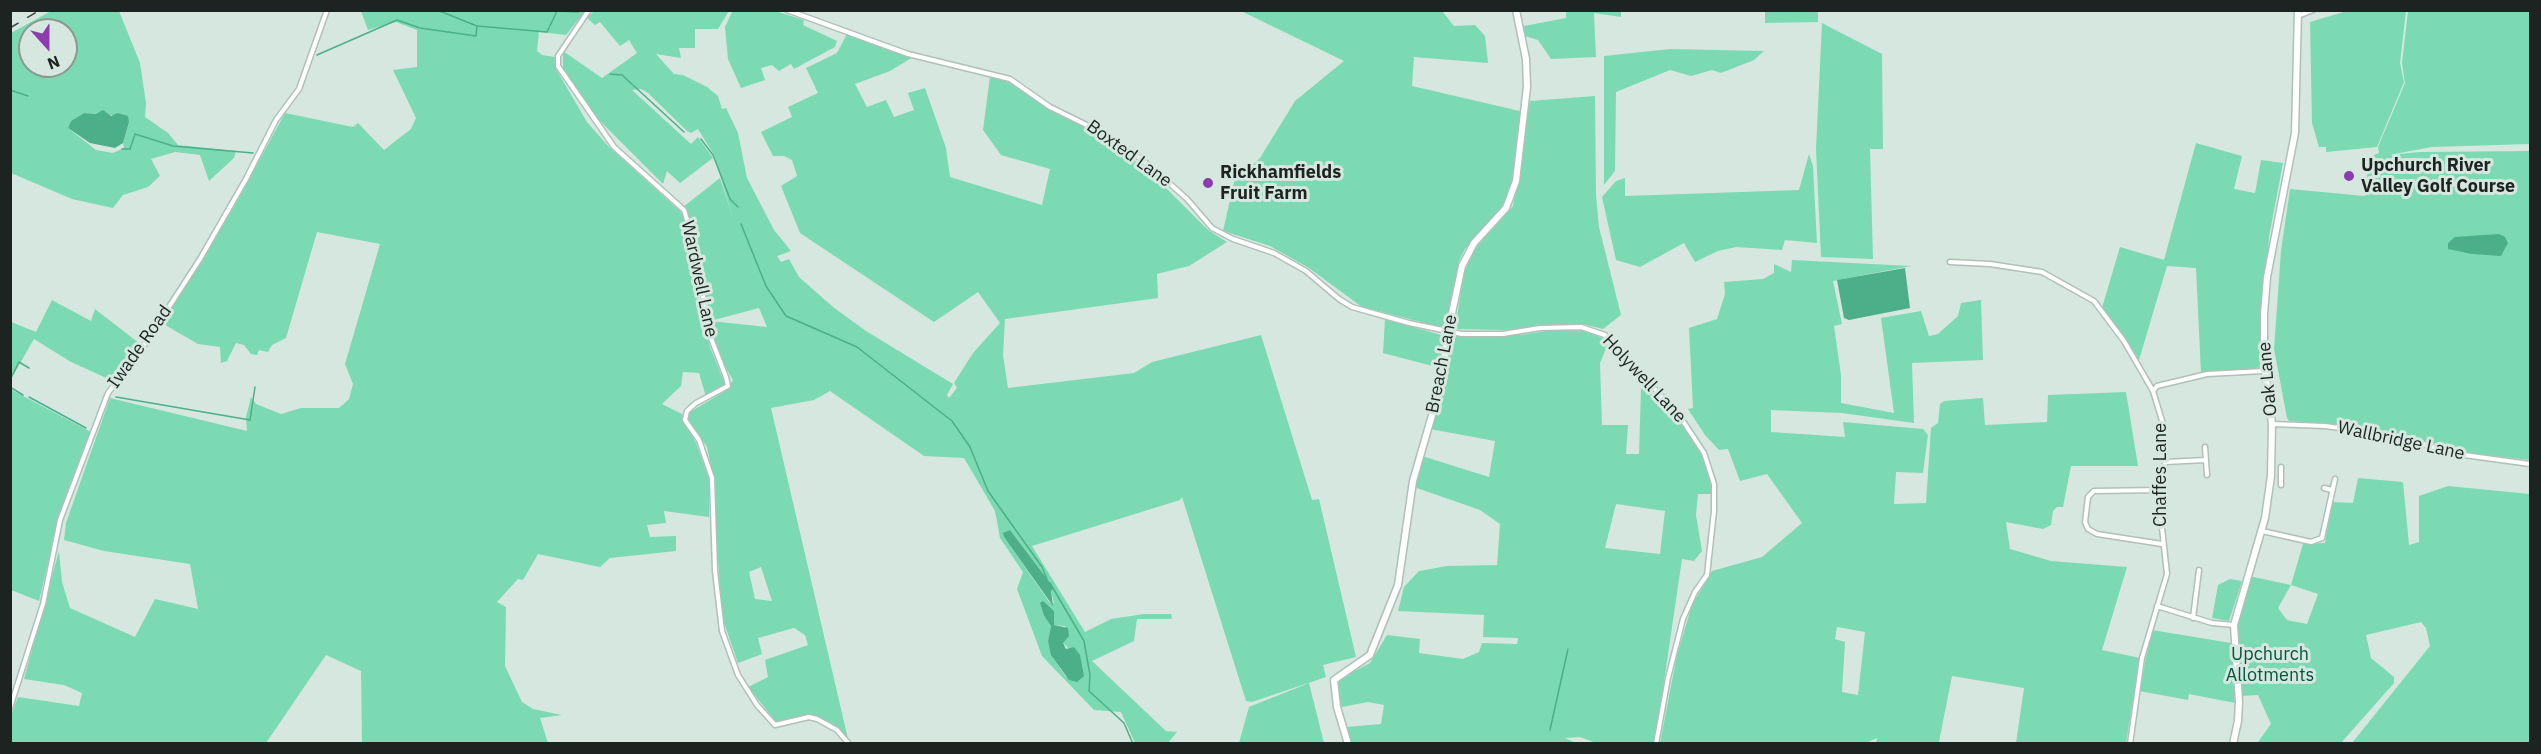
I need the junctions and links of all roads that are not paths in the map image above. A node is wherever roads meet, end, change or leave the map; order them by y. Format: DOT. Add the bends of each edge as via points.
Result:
graph roads {
  1 [pos="327,10"];
  2 [pos="589,10"];
  3 [pos="788,10"];
  4 [pos="1516,10"];
  5 [pos="2313,10"];
  6 [pos="2298,13"];
  7 [pos="1950,262"];
  8 [pos="1448,332"];
  9 [pos="2264,371"];
  10 [pos="2153,391"];
  11 [pos="2272,424"];
  12 [pos="2205,447"];
  13 [pos="2206,460"];
  14 [pos="2165,462"];
  15 [pos="2530,464"];
  16 [pos="2281,466"];
  17 [pos="2207,475"];
  18 [pos="2271,476"];
  19 [pos="2281,476"];
  20 [pos="2335,479"];
  21 [pos="2281,485"];
  22 [pos="2324,488"];
  23 [pos="2159,490"];
  24 [pos="2332,490"];
  25 [pos="2261,531"];
  26 [pos="2163,544"];
  27 [pos="2199,570"];
  28 [pos="2157,606"];
  29 [pos="2193,618"];
  30 [pos="2234,625"];
  31 [pos="10,708"];
  32 [pos="849,744"];
  33 [pos="1348,744"];
  34 [pos="1656,744"];
  35 [pos="2130,744"];
  36 [pos="2233,744"];
  1 -- 31 [label="street, Iwade Road" via="299,89 276,120 200,259 108,393 60,520 43,604"];
  2 -- 32 [label="street, Wardwell Lane" via="558,56 558,66 614,147 684,210 695,246 709,333 728,386 696,403 687,411 686,420 699,440 712,478 722,632 738,675 775,725 809,717 817,719 837,730"];
  3 -- 8 [label="street, Boxted Lane" via="908,54 1010,80 1107,135 1149,165 1221,234 1274,253 1306,271 1352,307"];
  4 -- 8 [label="street, Breach Lane" via="1527,87 1516,181 1506,208 1467,254"];
  5 -- 6 [label="street"];
  6 -- 9 [label="street, Oak Lane" via="2295,133 2267,277"];
  7 -- 10 [label="street, Chaffes Lane" via="2042,272 2094,301 2124,341"];
  8 -- 33 [label="street, Breach Lane" via="1442,384 1413,481 1398,585 1374,649 1366,659 1334,680"];
  8 -- 34 [label="street, Holywell Lane" via="1503,334 1581,327 1600,331 1679,415 1704,453 1715,490 1707,575 1683,619"];
  9 -- 10 [label="street" via="2207,375 2157,386"];
  9 -- 11 [label="street, Oak Lane"];
  10 -- 14 [label="street, Chaffes Lane" via="2163,424"];
  11 -- 15 [label="street, Wallbridge Lane" via="2385,434 2464,454"];
  11 -- 18 [label="street, Oak Lane"];
  12 -- 13 [label="street"];
  13 -- 14 [label="street"];
  13 -- 17 [label="street"];
  14 -- 23 [label="street, Chaffes Lane"];
  16 -- 19 [label="street"];
  18 -- 19 [label="street"];
  18 -- 25 [label="street, Oak Lane"];
  19 -- 21 [label="street"];
  20 -- 24 [label="street"];
  22 -- 24 [label="street"];
  23 -- 26 [label="street, Chaffes Lane"];
  23 -- 26 [label="street" via="2094,491 2088,497 2085,522 2097,534"];
  24 -- 25 [label="street" via="2325,532 2319,540 2310,542"];
  25 -- 30 [label="street, Oak Lane"];
  26 -- 28 [label="street, Chaffes Lane" via="2167,574"];
  27 -- 29 [label="street"];
  28 -- 29 [label="street"];
  28 -- 35 [label="street, Chaffes Lane" via="2142,658"];
  29 -- 30 [label="street"];
  30 -- 36 [label="street, Oak Lane" via="2238,706"];
}
